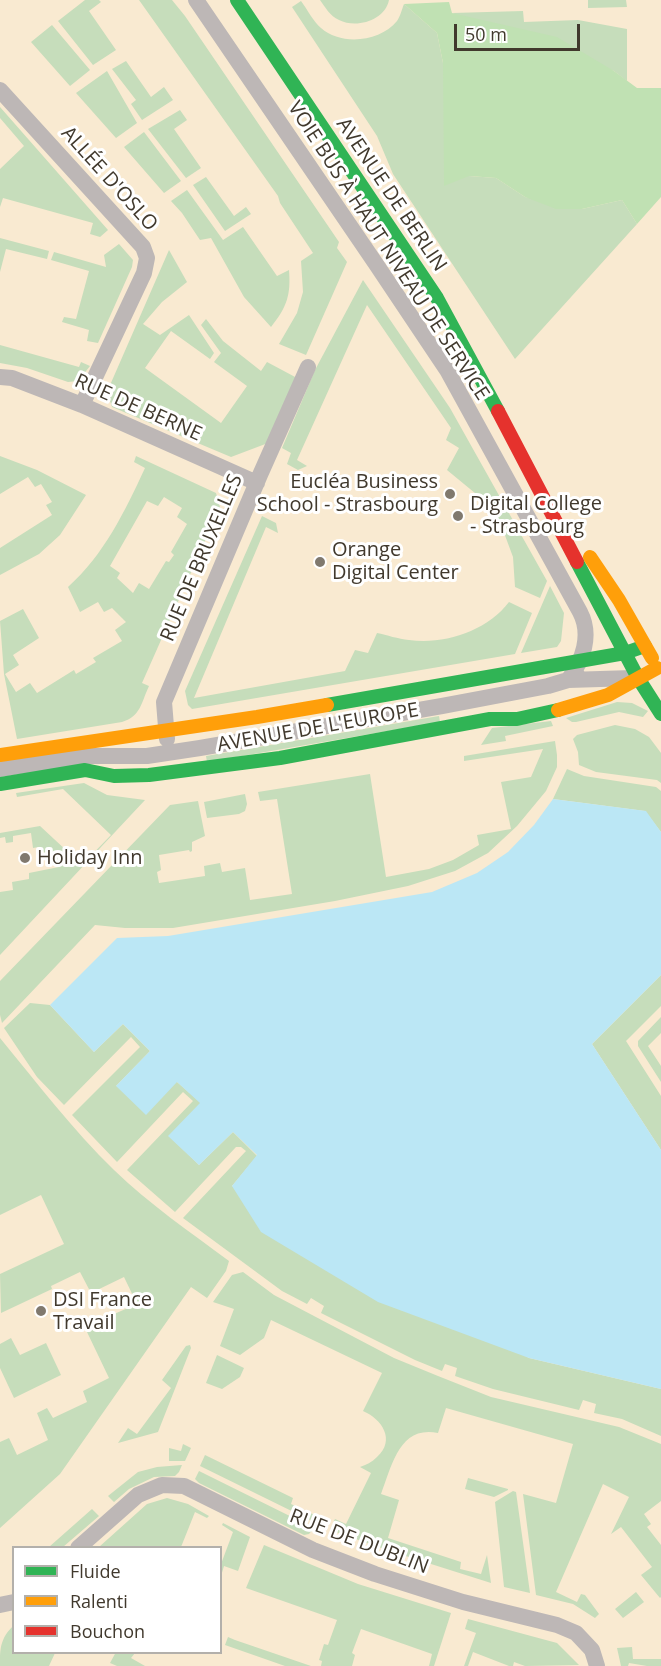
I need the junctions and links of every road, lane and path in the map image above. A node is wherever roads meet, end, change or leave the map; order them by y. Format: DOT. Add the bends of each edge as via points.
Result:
graph roads {
  1 [pos="196,0"];
  2 [pos="237,0"];
  3 [pos="0,90"];
  4 [pos="308,367"];
  5 [pos="0,377"];
  6 [pos="82,405"];
  7 [pos="502,418"];
  8 [pos="257,483"];
  9 [pos="661,640"];
  10 [pos="645,646"];
  11 [pos="625,653"];
  12 [pos="582,660"];
  13 [pos="660,669"];
  14 [pos="638,678"];
  15 [pos="568,680"];
  16 [pos="661,714"];
  17 [pos="165,729"];
  18 [pos="169,752"];
  19 [pos="0,755"];
  20 [pos="0,769"];
  21 [pos="172,772"];
  22 [pos="0,784"];
  23 [pos="80,1546"];
  24 [pos="597,1666"];
  1 -- 12 [label="street, VOIE BUS À HAUT NIVEAU DE SERVICE" via="447,370 584,619"];
  2 -- 7 [label="street, AVENUE DE BERLIN" via="436,298"];
  3 -- 6 [label="street, ALLÉE D'OSLO" via="137,240 147,258 144,273"];
  4 -- 8 [label="street, RUE DE BRUXELLES"];
  5 -- 6 [label="street, RUE DE BERNE"];
  6 -- 8 [label="street, RUE DE BERNE"];
  7 -- 10 [label="street, AVENUE DE BERLIN"];
  7 -- 11 [label="street, AVENUE DE BERLIN"];
  8 -- 17 [label="street, RUE DE BRUXELLES" via="164,702"];
  9 -- 10 [label="street"];
  10 -- 11 [label="street, AVENUE DE L'EUROPE"];
  10 -- 13 [label="street, AVENUE DE BERLIN"];
  11 -- 12 [label="street, AVENUE DE L'EUROPE"];
  11 -- 14 [label="street, AVENUE DE BERLIN"];
  11 -- 15 [label="street, AVENUE DE L'EUROPE"];
  12 -- 15 [label="street, VOIE BUS À HAUT NIVEAU DE SERVICE"];
  12 -- 17 [label="street, AVENUE DE L'EUROPE" via="257,717"];
  13 -- 14 [label="street, AVENUE DE L'EUROPE"];
  14 -- 15 [label="street, AVENUE DE L'EUROPE"];
  14 -- 16 [label="street, AVENUE DE BERLIN"];
  14 -- 21 [label="street, AVENUE DE L'EUROPE" via="608,695 517,719 490,719 280,758"];
  15 -- 18 [label="street, AVENUE DE L'EUROPE" via="442,706"];
  17 -- 18 [label="street, RUE DE BRUXELLES"];
  17 -- 19 [label="street, AVENUE DE L'EUROPE"];
  18 -- 20 [label="street, AVENUE DE L'EUROPE" via="88,756"];
  18 -- 21 [label="street, RUE DE BRUXELLES"];
  21 -- 22 [label="street, AVENUE DE L'EUROPE" via="114,776 85,770"];
  23 -- 24 [label="street, RUE DE DUBLIN" via="138,1495 162,1485 184,1486 344,1562 463,1602 576,1633 592,1650"];
}
